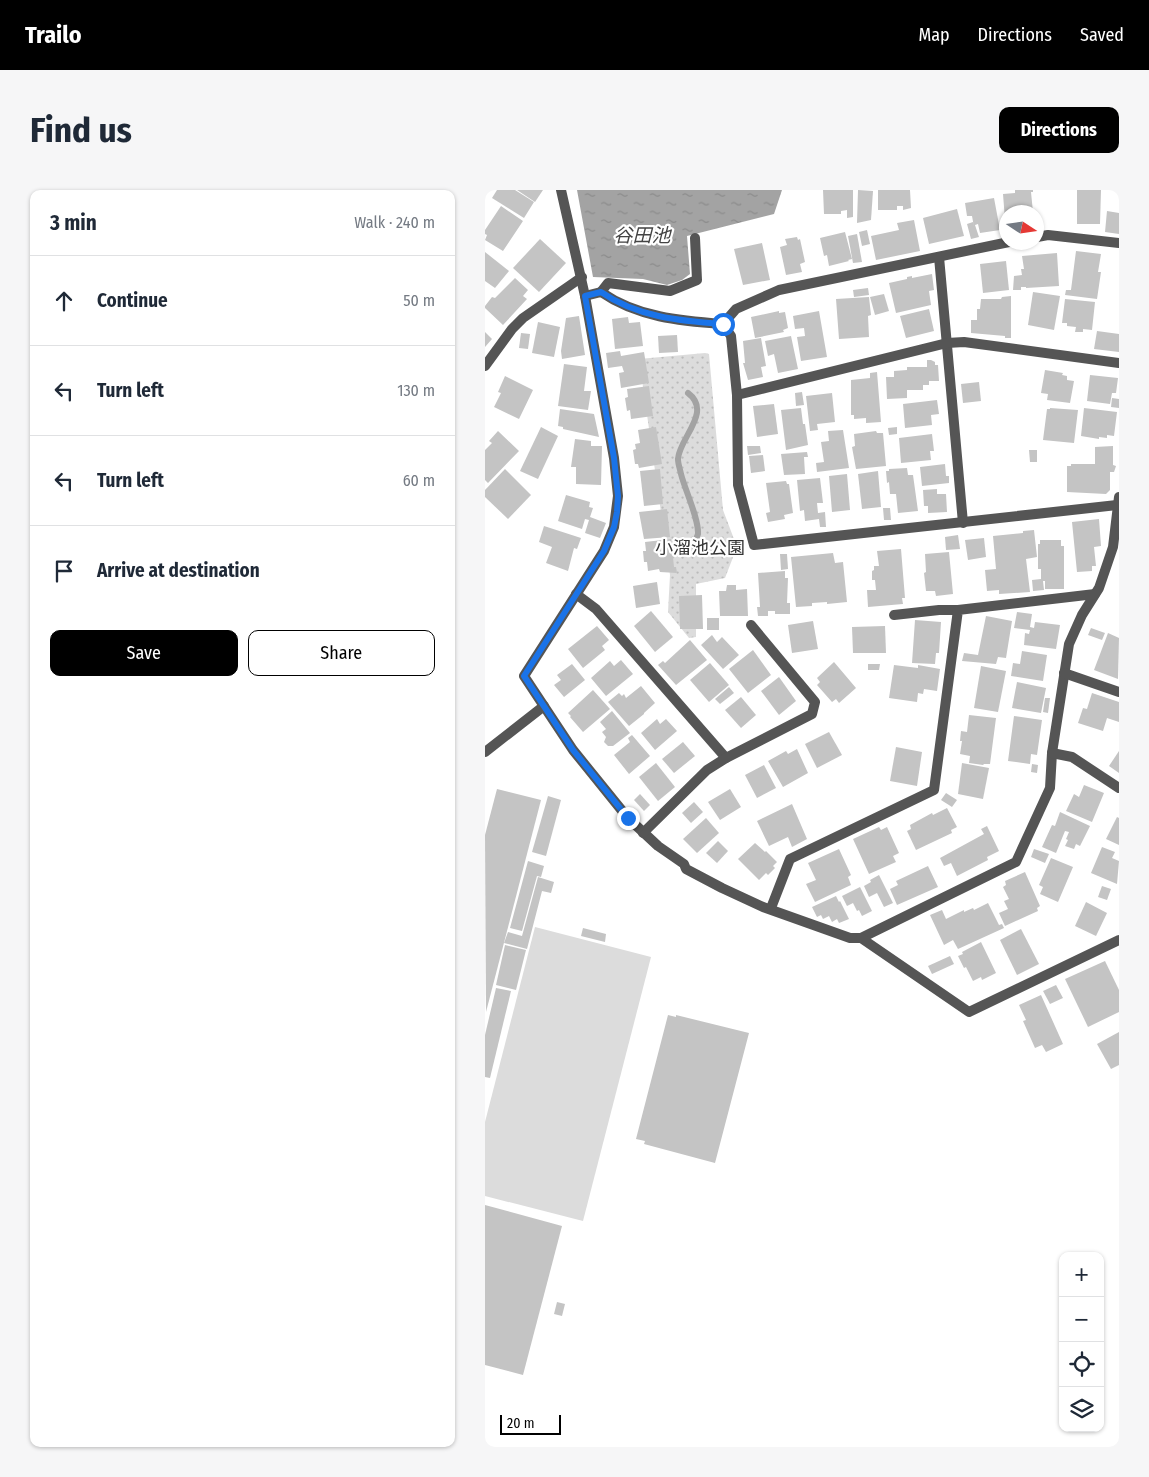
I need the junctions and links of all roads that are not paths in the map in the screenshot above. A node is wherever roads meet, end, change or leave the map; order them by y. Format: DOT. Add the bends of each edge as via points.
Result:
graph roads {
  1 [pos="561,190"];
  2 [pos="1044,236"];
  3 [pos="695,238"];
  4 [pos="1119,243"];
  5 [pos="999,244"];
  6 [pos="939,257"];
  7 [pos="582,277"];
  8 [pos="601,292"];
  9 [pos="585,296"];
  10 [pos="723,324"];
  11 [pos="947,343"];
  12 [pos="1119,364"];
  13 [pos="485,366"];
  14 [pos="737,395"];
  15 [pos="1118,501"];
  16 [pos="963,523"];
  17 [pos="1114,559"];
  18 [pos="576,594"];
  19 [pos="1095,594"];
  20 [pos="958,610"];
  21 [pos="894,615"];
  22 [pos="751,625"];
  23 [pos="1064,673"];
  24 [pos="1119,692"];
  25 [pos="544,706"];
  26 [pos="485,752"];
  27 [pos="1052,753"];
  28 [pos="726,758"];
  29 [pos="1119,788"];
  30 [pos="643,833"];
  31 [pos="771,908"];
  32 [pos="861,938"];
  33 [pos="1119,940"];
  1 -- 7 [label="street"];
  2 -- 4 [label="street"];
  3 -- 8 [label="street" via="697,280 670,291 608,284"];
  5 -- 6 [label="street"];
  6 -- 10 [label="street" via="779,290 736,309"];
  6 -- 11 [label="street"];
  7 -- 9 [label="street"];
  7 -- 13 [label="street" via="511,329"];
  8 -- 9 [label="street"];
  8 -- 10 [label="street" via="626,307 643,312 672,319"];
  9 -- 18 [label="street" via="618,496 610,538"];
  10 -- 14 [label="street" via="731,336"];
  11 -- 12 [label="street" via="963,342"];
  11 -- 14 [label="street"];
  11 -- 16 [label="street"];
  14 -- 16 [label="street" via="738,485 753,545"];
  15 -- 16 [label="street"];
  15 -- 17 [label="street"];
  17 -- 19 [label="street"];
  18 -- 25 [label="street" via="524,676"];
  18 -- 28 [label="street" via="596,609"];
  19 -- 20 [label="street"];
  19 -- 23 [label="street" via="1069,644"];
  20 -- 21 [label="street"];
  20 -- 31 [label="street" via="934,790 790,859"];
  22 -- 28 [label="street" via="815,702 812,714"];
  23 -- 24 [label="street"];
  23 -- 27 [label="street"];
  25 -- 26 [label="street"];
  25 -- 30 [label="street" via="573,750"];
  27 -- 29 [label="street" via="1072,757"];
  27 -- 32 [label="street" via="1049,788 1015,862"];
  28 -- 30 [label="street" via="707,770"];
  30 -- 31 [label="street" via="684,864 686,870"];
  31 -- 32 [label="street" via="850,938"];
  32 -- 33 [label="street" via="969,1012"];
}
